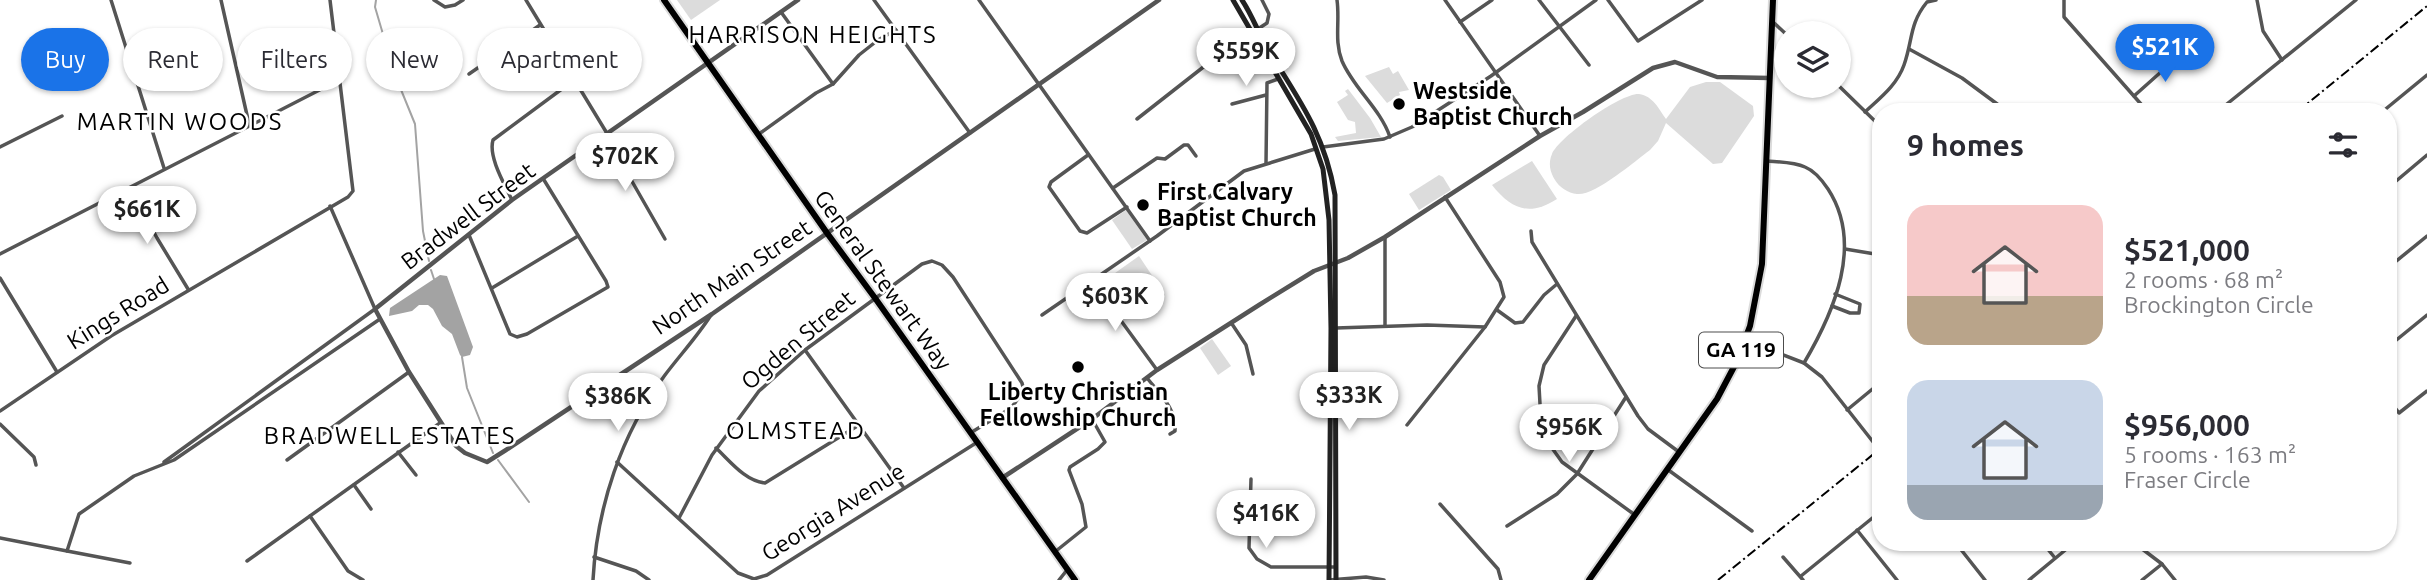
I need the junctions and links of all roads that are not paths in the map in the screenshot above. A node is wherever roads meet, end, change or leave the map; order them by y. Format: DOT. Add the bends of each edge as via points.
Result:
graph roads {
  1 [pos="111,0"];
  2 [pos="221,0"];
  3 [pos="330,0"];
  4 [pos="434,0"];
  5 [pos="463,0"];
  6 [pos="526,0"];
  7 [pos="664,0"];
  8 [pos="798,0"];
  9 [pos="874,0"];
  10 [pos="979,0"];
  11 [pos="1159,0"];
  12 [pos="1233,0"];
  13 [pos="1242,0"];
  14 [pos="1262,0"];
  15 [pos="1337,0"];
  16 [pos="1445,0"];
  17 [pos="1492,0"];
  18 [pos="1539,0"];
  19 [pos="1596,0"];
  20 [pos="1608,0"];
  21 [pos="1702,0"];
  22 [pos="1773,0"];
  23 [pos="1936,0"];
  24 [pos="2064,0"];
  25 [pos="2257,0"];
  26 [pos="2356,0"];
  27 [pos="781,12"];
  28 [pos="1772,21"];
  29 [pos="1460,22"];
  30 [pos="540,25"];
  31 [pos="333,28"];
  32 [pos="542,28"];
  33 [pos="1559,28"];
  34 [pos="896,30"];
  35 [pos="1254,31"];
  36 [pos="1909,49"];
  37 [pos="2180,54"];
  38 [pos="2282,60"];
  39 [pos="709,63"];
  40 [pos="1589,65"];
  41 [pos="1494,72"];
  42 [pos="468,74"];
  43 [pos="2427,75"];
  44 [pos="1770,78"];
  45 [pos="1278,79"];
  46 [pos="833,84"];
  47 [pos="1038,84"];
  48 [pos="317,91"];
  49 [pos="340,91"];
  50 [pos="559,91"];
  51 [pos="581,91"];
  52 [pos="1266,96"];
  53 [pos="2134,96"];
  54 [pos="1851,98"];
  55 [pos="1874,103"];
  56 [pos="1996,103"];
  57 [pos="2140,103"];
  58 [pos="2228,103"];
  59 [pos="2393,103"];
  60 [pos="1232,104"];
  61 [pos="1872,105"];
  62 [pos="1865,112"];
  63 [pos="62,116"];
  64 [pos="1137,119"];
  65 [pos="1872,119"];
  66 [pos="250,125"];
  67 [pos="970,133"];
  68 [pos="759,134"];
  69 [pos="607,135"];
  70 [pos="1540,136"];
  71 [pos="1391,137"];
  72 [pos="0,147"];
  73 [pos="1320,148"];
  74 [pos="1088,155"];
  75 [pos="2427,155"];
  76 [pos="1196,156"];
  77 [pos="1767,161"];
  78 [pos="1266,163"];
  79 [pos="164,169"];
  80 [pos="544,180"];
  81 [pos="2397,180"];
  82 [pos="130,188"];
  83 [pos="1113,188"];
  84 [pos="1445,197"];
  85 [pos="513,200"];
  86 [pos="330,206"];
  87 [pos="1127,207"];
  88 [pos="1531,230"];
  89 [pos="827,233"];
  90 [pos="469,235"];
  91 [pos="578,236"];
  92 [pos="2427,236"];
  93 [pos="1385,237"];
  94 [pos="665,239"];
  95 [pos="1150,240"];
  96 [pos="1845,249"];
  97 [pos="0,254"];
  98 [pos="1872,254"];
  99 [pos="2397,260"];
  100 [pos="1337,262"];
  101 [pos="1329,264"];
  102 [pos="0,278"];
  103 [pos="1093,281"];
  104 [pos="1557,284"];
  105 [pos="492,289"];
  106 [pos="189,290"];
  107 [pos="1835,294"];
  108 [pos="875,298"];
  109 [pos="1832,306"];
  110 [pos="374,309"];
  111 [pos="1497,310"];
  112 [pos="712,314"];
  113 [pos="1042,315"];
  114 [pos="2427,315"];
  115 [pos="1576,316"];
  116 [pos="380,318"];
  117 [pos="1231,324"];
  118 [pos="1385,326"];
  119 [pos="1485,327"];
  120 [pos="1334,328"];
  121 [pos="2397,339"];
  122 [pos="1745,340"];
  123 [pos="805,350"];
  124 [pos="1804,363"];
  125 [pos="1157,370"];
  126 [pos="409,372"];
  127 [pos="58,373"];
  128 [pos="1253,374"];
  129 [pos="1147,378"];
  130 [pos="1872,389"];
  131 [pos="2427,391"];
  132 [pos="1626,397"];
  133 [pos="1847,410"];
  134 [pos="2397,410"];
  135 [pos="0,411"];
  136 [pos="1092,419"];
  137 [pos="440,423"];
  138 [pos="0,424"];
  139 [pos="859,425"];
  140 [pos="1408,425"];
  141 [pos="970,433"];
  142 [pos="1170,434"];
  143 [pos="1872,441"];
  144 [pos="976,443"];
  145 [pos="716,448"];
  146 [pos="398,452"];
  147 [pos="1679,452"];
  148 [pos="287,460"];
  149 [pos="617,462"];
  150 [pos="162,464"];
  151 [pos="36,465"];
  152 [pos="1667,469"];
  153 [pos="1577,474"];
  154 [pos="416,475"];
  155 [pos="1002,478"];
  156 [pos="1251,480"];
  157 [pos="354,485"];
  158 [pos="904,488"];
  159 [pos="1440,504"];
  160 [pos="371,509"];
  161 [pos="1635,515"];
  162 [pos="310,516"];
  163 [pos="679,518"];
  164 [pos="1872,518"];
  165 [pos="1507,526"];
  166 [pos="1857,530"];
  167 [pos="1752,531"];
  168 [pos="0,538"];
  169 [pos="1872,549"];
  170 [pos="67,551"];
  171 [pos="1874,551"];
  172 [pos="1962,551"];
  173 [pos="2049,551"];
  174 [pos="2064,551"];
  175 [pos="2145,551"];
  176 [pos="1054,553"];
  177 [pos="594,557"];
  178 [pos="1783,557"];
  179 [pos="2055,558"];
  180 [pos="247,561"];
  181 [pos="130,563"];
  182 [pos="2162,564"];
  183 [pos="1329,567"];
  184 [pos="1336,567"];
  185 [pos="1068,570"];
  186 [pos="353,574"];
  187 [pos="1802,578"];
  188 [pos="348,580"];
  189 [pos="363,580"];
  190 [pos="593,580"];
  191 [pos="649,580"];
  192 [pos="1059,580"];
  193 [pos="1075,580"];
  194 [pos="1329,580"];
  195 [pos="1336,580"];
  196 [pos="1384,580"];
  197 [pos="1501,580"];
  198 [pos="1589,580"];
  199 [pos="1897,580"];
  200 [pos="1985,580"];
  201 [pos="2029,580"];
  202 [pos="2142,580"];
  203 [pos="2175,580"];
  1 -- 79 [label="street"];
  2 -- 66 [label="street"];
  3 -- 31 [label="street"];
  4 -- 5 [label="street" via="445,7"];
  6 -- 30 [label="street"];
  7 -- 39 [label="main road, General Stewart Way"];
  8 -- 27 [label="street, Bradwell Street"];
  9 -- 34 [label="street"];
  10 -- 47 [label="street"];
  11 -- 47 [label="street, North Main Street"];
  12 -- 35 [label="main road"];
  13 -- 35 [label="main road"];
  14 -- 35 [label="street" via="1269,21"];
  15 -- 71 [label="street" via="1341,59"];
  16 -- 29 [label="street"];
  17 -- 29 [label="street"];
  18 -- 33 [label="street"];
  19 -- 33 [label="street"];
  20 -- 21 [label="street" via="1638,41"];
  22 -- 28 [label="main road, GA 119"];
  23 -- 36 [label="street" via="1927,2 1913,22"];
  24 -- 53 [label="street" via="2064,17"];
  25 -- 38 [label="street" via="2263,31"];
  26 -- 38 [label="street"];
  27 -- 39 [label="street, Bradwell Street"];
  27 -- 46 [label="street"];
  28 -- 44 [label="main road, GA 119"];
  29 -- 41 [label="street"];
  30 -- 32 [label="street"];
  30 -- 42 [label="street"];
  33 -- 40 [label="street"];
  33 -- 41 [label="street"];
  34 -- 46 [label="street" via="859,55"];
  34 -- 67 [label="street"];
  35 -- 45 [label="main road"];
  35 -- 64 [label="street"];
  35 -- 73 [label="main road" via="1314,123"];
  36 -- 55 [label="street" via="1899,77"];
  36 -- 56 [label="street"];
  37 -- 53 [label="street"];
  38 -- 58 [label="street"];
  39 -- 68 [label="main road, General Stewart Way"];
  39 -- 69 [label="street, Bradwell Street"];
  41 -- 70 [label="street"];
  41 -- 71 [label="street" via="1430,117"];
  43 -- 59 [label="street"];
  44 -- 70 [label="street" via="1721,78 1683,64 1663,64"];
  44 -- 77 [label="main road, GA 119"];
  45 -- 52 [label="street" via="1267,83"];
  45 -- 73 [label="main road"];
  46 -- 68 [label="street"];
  47 -- 67 [label="street, North Main Street"];
  47 -- 74 [label="street"];
  48 -- 66 [label="street"];
  49 -- 86 [label="street, Kings Road" via="353,191"];
  50 -- 85 [label="street" via="493,140 495,159"];
  51 -- 69 [label="street"];
  52 -- 60 [label="street"];
  52 -- 78 [label="street"];
  53 -- 57 [label="street"];
  54 -- 62 [label="street"];
  61 -- 62 [label="street"];
  62 -- 65 [label="street"];
  63 -- 72 [label="street"];
  66 -- 79 [label="street"];
  67 -- 89 [label="street, North Main Street"];
  68 -- 89 [label="main road, General Stewart Way"];
  69 -- 80 [label="street, Bradwell Street"];
  69 -- 94 [label="street"];
  70 -- 84 [label="street"];
  71 -- 73 [label="street"];
  73 -- 78 [label="street"];
  73 -- 100 [label="main road" via="1335,195"];
  73 -- 101 [label="main road"];
  74 -- 83 [label="street"];
  74 -- 87 [label="street" via="1049,187 1080,231 1087,233"];
  75 -- 81 [label="street"];
  76 -- 83 [label="street" via="1184,145"];
  77 -- 96 [label="street" via="1801,165 1820,178 1840,211"];
  77 -- 122 [label="main road, GA 119" via="1761,274"];
  78 -- 95 [label="street" via="1244,171"];
  79 -- 82 [label="street"];
  80 -- 85 [label="street, Bradwell Street"];
  80 -- 91 [label="street"];
  82 -- 97 [label="street"];
  82 -- 106 [label="street"];
  83 -- 87 [label="street"];
  84 -- 93 [label="street"];
  84 -- 111 [label="street" via="1502,286 1504,297"];
  85 -- 90 [label="street, Bradwell Street"];
  86 -- 106 [label="street, Kings Road"];
  86 -- 110 [label="street"];
  87 -- 95 [label="street"];
  88 -- 104 [label="street" via="1532,242"];
  89 -- 108 [label="main road, General Stewart Way"];
  89 -- 112 [label="street, North Main Street"];
  90 -- 105 [label="street"];
  90 -- 110 [label="street, Bradwell Street"];
  91 -- 105 [label="street"];
  91 -- 105 [label="street" via="608,287 597,295 517,337 510,334"];
  92 -- 99 [label="street"];
  93 -- 100 [label="street"];
  93 -- 118 [label="street"];
  95 -- 103 [label="street"];
  96 -- 98 [label="street"];
  96 -- 107 [label="street"];
  100 -- 101 [label="street"];
  100 -- 120 [label="main road"];
  101 -- 117 [label="street"];
  101 -- 120 [label="main road"];
  102 -- 127 [label="street"];
  103 -- 113 [label="street"];
  103 -- 125 [label="street"];
  104 -- 111 [label="street" via="1523,322 1515,323"];
  104 -- 115 [label="street"];
  106 -- 127 [label="street, Kings Road"];
  107 -- 109 [label="street"];
  107 -- 109 [label="street" via="1860,304 1859,313"];
  108 -- 123 [label="street, Ogden Street"];
  108 -- 141 [label="main road, General Stewart Way"];
  108 -- 141 [label="street, Ogden Street" via="932,261 953,277 1024,391 1011,408"];
  109 -- 124 [label="street"];
  110 -- 116 [label="street"];
  110 -- 150 [label="street, Bradwell Street"];
  111 -- 119 [label="street"];
  112 -- 137 [label="street, North Main Street" via="487,462 456,446"];
  112 -- 149 [label="street" via="664,376"];
  114 -- 121 [label="street"];
  115 -- 132 [label="street"];
  115 -- 153 [label="street" via="1544,365 1539,386 1547,441"];
  116 -- 126 [label="street"];
  116 -- 150 [label="street, Bradwell Street"];
  117 -- 125 [label="street"];
  117 -- 128 [label="street" via="1246,345"];
  118 -- 119 [label="street"];
  118 -- 120 [label="street"];
  119 -- 140 [label="street"];
  120 -- 183 [label="main road"];
  120 -- 184 [label="main road"];
  122 -- 124 [label="street"];
  122 -- 147 [label="main road, GA 119" via="1717,399"];
  123 -- 139 [label="street"];
  123 -- 145 [label="street, Ogden Street" via="759,391"];
  124 -- 133 [label="street" via="1822,377"];
  125 -- 129 [label="street"];
  126 -- 137 [label="street"];
  126 -- 148 [label="street"];
  127 -- 135 [label="street, Kings Road"];
  129 -- 136 [label="street"];
  129 -- 142 [label="street" via="1176,422"];
  130 -- 133 [label="street"];
  131 -- 134 [label="street"];
  132 -- 147 [label="street" via="1648,429"];
  132 -- 153 [label="street"];
  133 -- 143 [label="street"];
  136 -- 155 [label="street"];
  136 -- 176 [label="street" via="1105,442 1069,470 1086,527"];
  137 -- 146 [label="street"];
  138 -- 151 [label="street" via="34,457"];
  139 -- 145 [label="street" via="765,483 747,477"];
  139 -- 158 [label="street"];
  141 -- 144 [label="main road, General Stewart Way"];
  144 -- 155 [label="main road, General Stewart Way"];
  144 -- 158 [label="street, Georgia Avenue"];
  145 -- 163 [label="street, Ogden Street"];
  146 -- 154 [label="street"];
  146 -- 157 [label="street"];
  147 -- 152 [label="main road, GA 119"];
  149 -- 163 [label="street, Georgia Avenue"];
  149 -- 177 [label="street"];
  150 -- 170 [label="street, Bradwell Street" via="134,476 79,514"];
  152 -- 161 [label="main road, GA 119"];
  152 -- 167 [label="street"];
  153 -- 161 [label="street"];
  153 -- 165 [label="street" via="1557,494"];
  155 -- 176 [label="main road, General Stewart Way"];
  156 -- 183 [label="street" via="1249,548 1257,559 1271,567"];
  157 -- 160 [label="street"];
  157 -- 162 [label="street"];
  158 -- 163 [label="street, Georgia Avenue" via="754,579 738,573"];
  159 -- 197 [label="street" via="1498,569"];
  161 -- 198 [label="main road, GA 119"];
  162 -- 180 [label="street"];
  162 -- 186 [label="street"];
  164 -- 166 [label="street"];
  166 -- 169 [label="street"];
  166 -- 187 [label="street"];
  168 -- 170 [label="street"];
  170 -- 181 [label="street"];
  171 -- 199 [label="street"];
  172 -- 200 [label="street"];
  173 -- 179 [label="street"];
  174 -- 179 [label="street"];
  175 -- 182 [label="street"];
  176 -- 185 [label="main road, General Stewart Way"];
  177 -- 190 [label="street"];
  177 -- 191 [label="street"];
  178 -- 187 [label="street"];
  179 -- 201 [label="street"];
  182 -- 202 [label="street"];
  182 -- 203 [label="street"];
  183 -- 184 [label="street"];
  183 -- 194 [label="main road"];
  184 -- 195 [label="main road"];
  185 -- 192 [label="street"];
  185 -- 193 [label="main road, General Stewart Way"];
  186 -- 188 [label="street"];
  186 -- 189 [label="street"];
  194 -- 195 [label="street"];
  195 -- 196 [label="street"];
}
